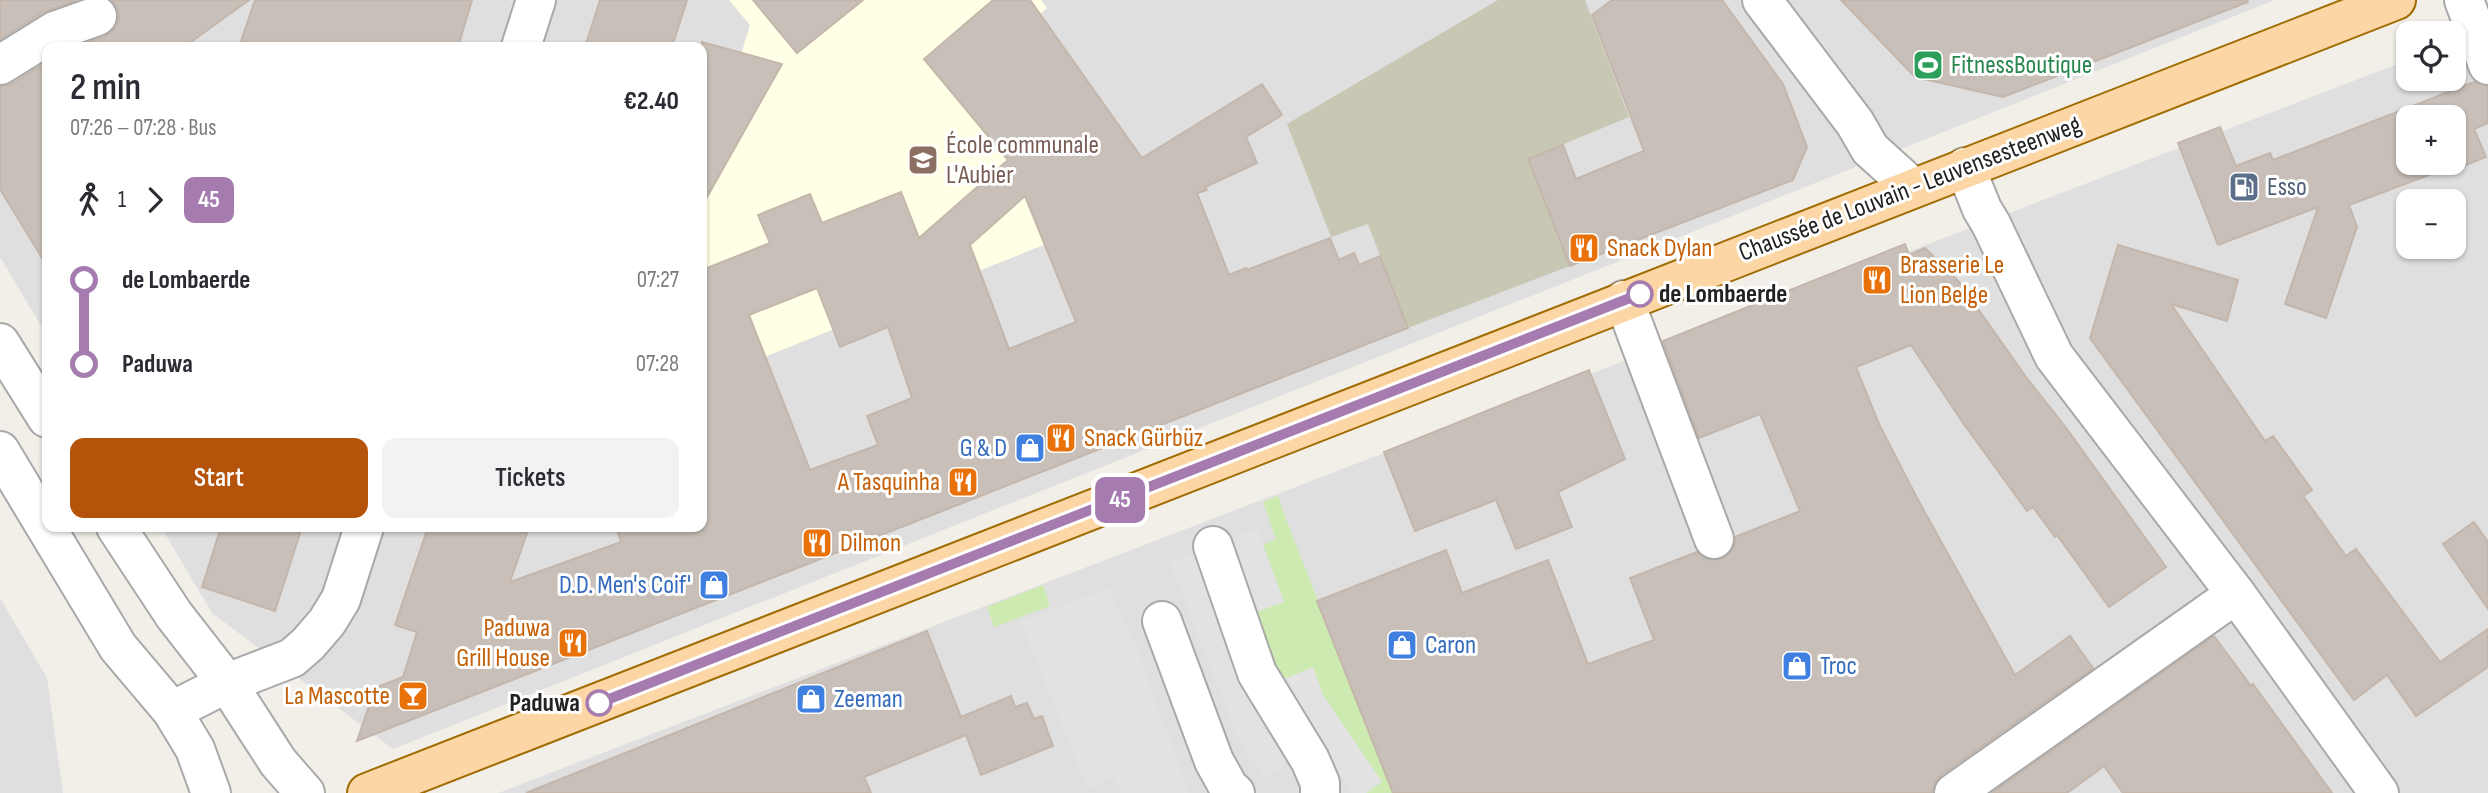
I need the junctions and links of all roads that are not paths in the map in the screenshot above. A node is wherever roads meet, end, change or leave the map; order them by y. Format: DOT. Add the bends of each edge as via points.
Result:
graph roads {
  1 [pos="536,0"];
  2 [pos="1762,0"];
  3 [pos="2396,0"];
  4 [pos="2464,0"];
  5 [pos="97,16"];
  6 [pos="523,42"];
  7 [pos="0,65"];
  8 [pos="2488,65"];
  9 [pos="1965,167"];
  10 [pos="1912,187"];
  11 [pos="1624,300"];
  12 [pos="0,342"];
  13 [pos="42,410"];
  14 [pos="0,451"];
  15 [pos="42,521"];
  16 [pos="49,532"];
  17 [pos="119,532"];
  18 [pos="362,532"];
  19 [pos="1714,539"];
  20 [pos="1213,546"];
  21 [pos="2236,594"];
  22 [pos="1161,621"];
  23 [pos="227,683"];
  24 [pos="172,711"];
  25 [pos="211,793"];
  26 [pos="305,793"];
  27 [pos="367,793"];
  28 [pos="1235,793"];
  29 [pos="1320,793"];
  30 [pos="1954,793"];
  31 [pos="2379,793"];
  1 -- 6 [label="street"];
  2 -- 10 [label="street" via="1871,149"];
  3 -- 9 [label="main road, Chaussée de Louvain - Leuvensesteenweg"];
  4 -- 8 [label="street"];
  5 -- 7 [label="street" via="55,31"];
  9 -- 10 [label="main road, Chaussée de Louvain - Leuvensesteenweg"];
  9 -- 21 [label="street" via="2054,356"];
  10 -- 11 [label="main road, Chaussée de Louvain - Leuvensesteenweg"];
  11 -- 19 [label="street"];
  11 -- 27 [label="main road, Chaussée de Louvain - Leuvensesteenweg"];
  12 -- 13 [label="street"];
  14 -- 15 [label="street"];
  16 -- 24 [label="street" via="118,647"];
  17 -- 23 [label="street" via="174,615"];
  18 -- 23 [label="street" via="341,599 327,622 292,658"];
  20 -- 29 [label="street" via="1257,673 1310,760"];
  21 -- 30 [label="street"];
  21 -- 31 [label="street"];
  22 -- 28 [label="street" via="1214,761"];
  23 -- 24 [label="street"];
  23 -- 26 [label="street" via="278,762"];
  24 -- 25 [label="street" via="195,750"];
}
